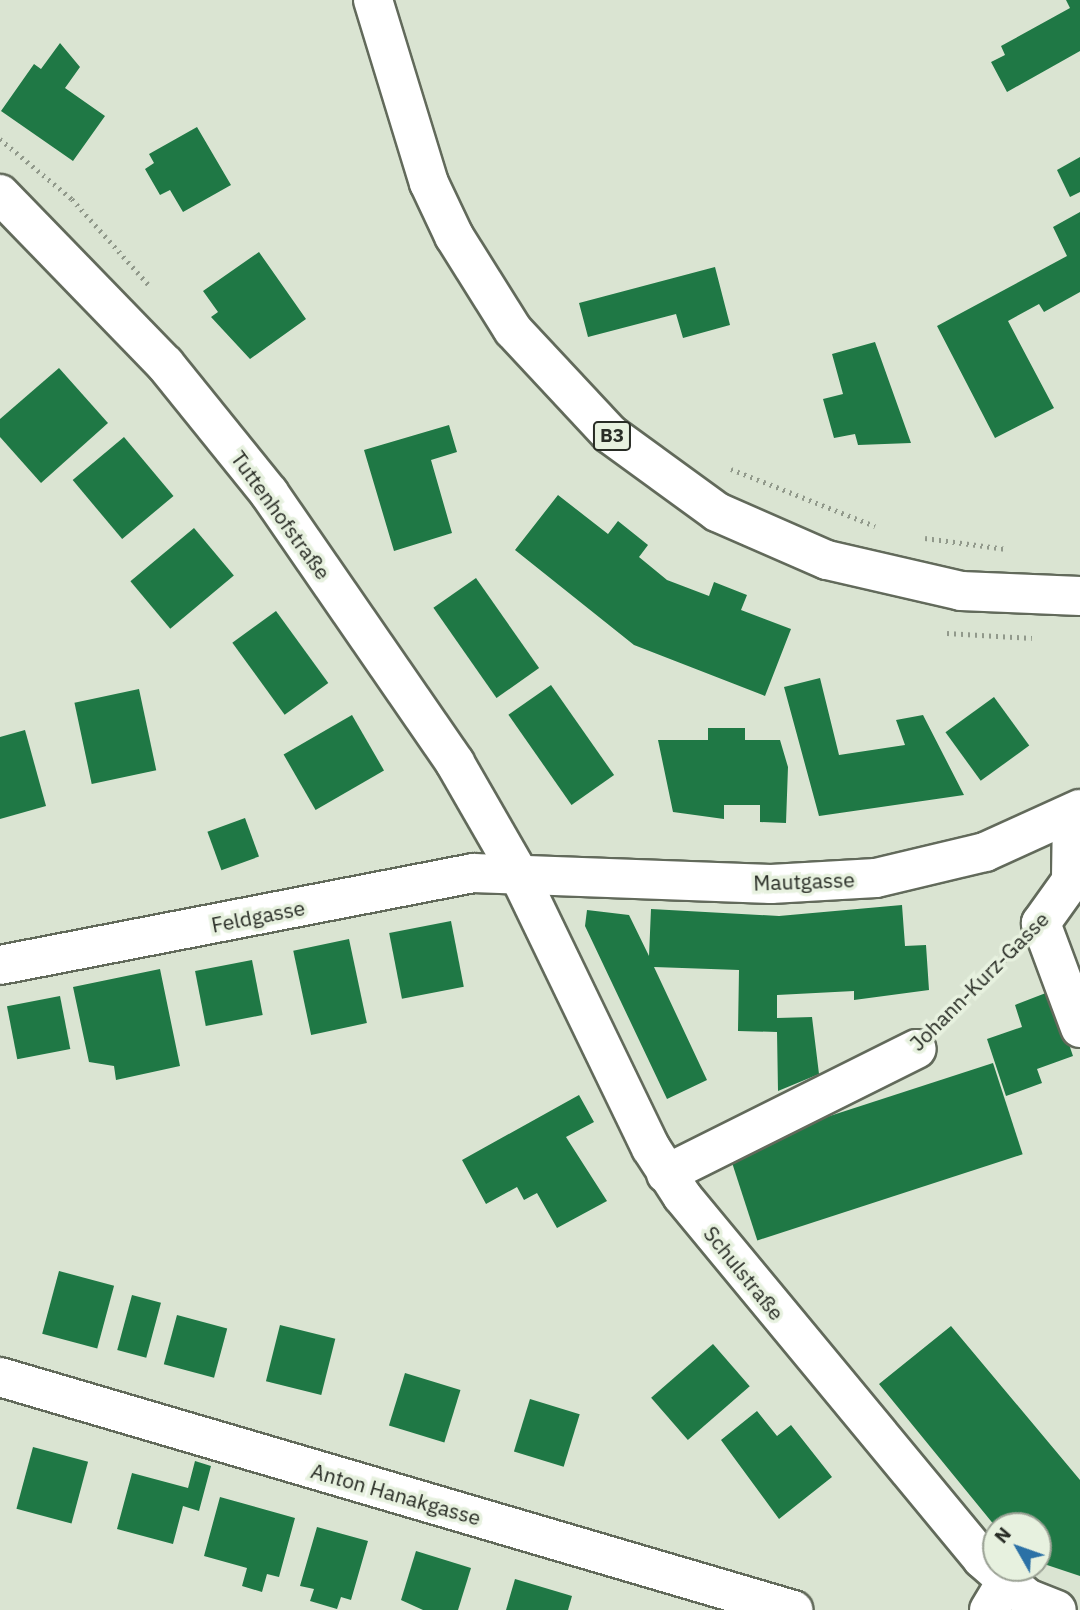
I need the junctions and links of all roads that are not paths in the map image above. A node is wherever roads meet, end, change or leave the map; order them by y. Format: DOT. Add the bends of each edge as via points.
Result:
graph roads {
  1 [pos="373,0"];
  2 [pos="0,194"];
  3 [pos="1080,596"];
  4 [pos="1076,812"];
  5 [pos="517,871"];
  6 [pos="0,965"];
  7 [pos="1080,1028"];
  8 [pos="917,1049"];
  9 [pos="666,1174"];
  10 [pos="0,1377"];
  11 [pos="998,1596"];
  12 [pos="793,1610"];
  13 [pos="1057,1610"];
  1 -- 3 [label="street, B3" via="429,183 454,236 513,330 610,434 717,512 827,560 961,591"];
  2 -- 5 [label="street, Tuttenhofstraße" via="165,364 269,493 455,763"];
  4 -- 5 [label="street, Mautgasse" via="985,852 864,879 771,884"];
  4 -- 7 [label="street, Johann-Kurz-Gasse" via="1072,881 1041,923"];
  5 -- 6 [label="street, Feldgasse" via="473,873"];
  5 -- 9 [label="street, Schulstraße"];
  8 -- 9 [label="street, Johann-Kurz-Gasse"];
  9 -- 11 [label="street, Schulstraße" via="961,1536"];
  10 -- 12 [label="street, Anton Hanakgasse"];
  11 -- 13 [label="street, Schulstraße"];
}
